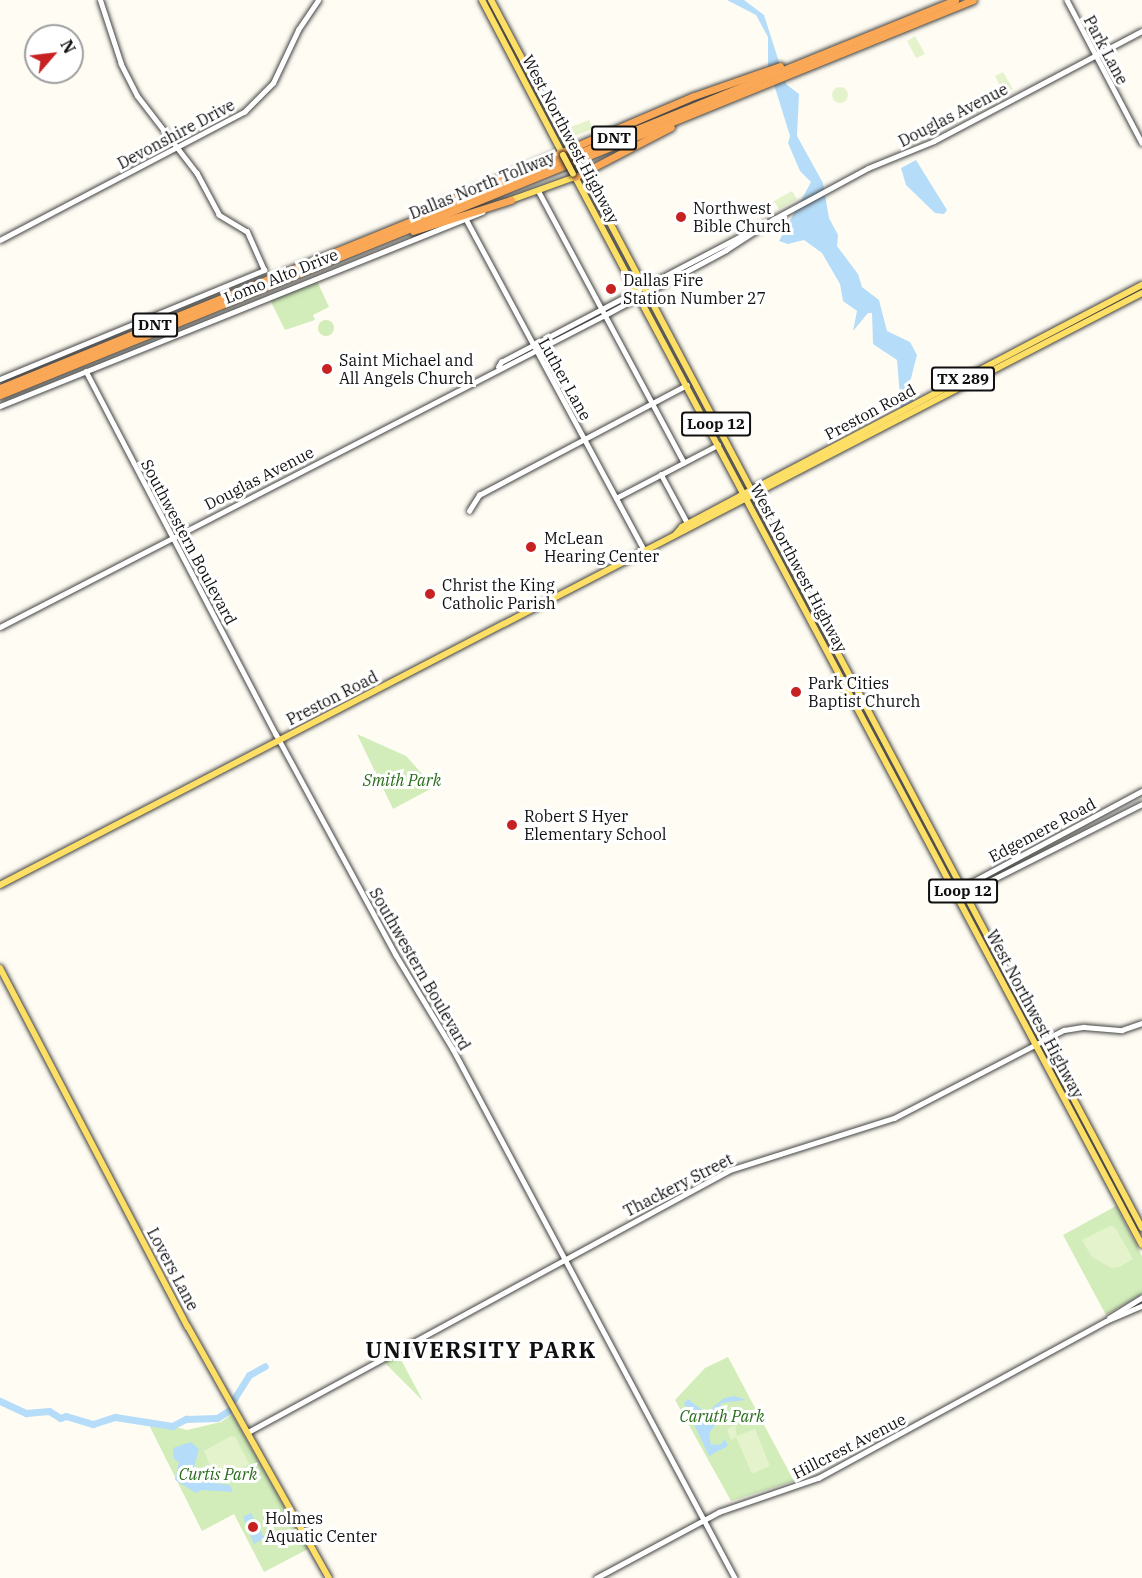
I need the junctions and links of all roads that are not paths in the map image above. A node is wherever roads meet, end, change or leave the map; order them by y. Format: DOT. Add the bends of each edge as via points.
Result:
graph roads {
  1 [pos="100,0"];
  2 [pos="318,0"];
  3 [pos="482,0"];
  4 [pos="491,0"];
  5 [pos="955,0"];
  6 [pos="974,0"];
  7 [pos="1066,0"];
  8 [pos="1142,31"];
  9 [pos="817,55"];
  10 [pos="1096,55"];
  11 [pos="694,114"];
  12 [pos="1142,142"];
  13 [pos="176,148"];
  14 [pos="571,149"];
  15 [pos="562,153"];
  16 [pos="583,172"];
  17 [pos="574,176"];
  18 [pos="557,185"];
  19 [pos="579,186"];
  20 [pos="538,190"];
  21 [pos="511,200"];
  22 [pos="466,219"];
  23 [pos="410,221"];
  24 [pos="396,234"];
  25 [pos="0,240"];
  26 [pos="636,274"];
  27 [pos="629,278"];
  28 [pos="1142,285"];
  29 [pos="645,290"];
  30 [pos="1142,293"];
  31 [pos="638,294"];
  32 [pos="599,310"];
  33 [pos="605,315"];
  34 [pos="577,322"];
  35 [pos="569,326"];
  36 [pos="580,328"];
  37 [pos="572,332"];
  38 [pos="533,345"];
  39 [pos="537,350"];
  40 [pos="498,367"];
  41 [pos="86,371"];
  42 [pos="0,379"];
  43 [pos="687,385"];
  44 [pos="0,388"];
  45 [pos="0,395"];
  46 [pos="652,402"];
  47 [pos="0,406"];
  48 [pos="712,417"];
  49 [pos="585,439"];
  50 [pos="718,444"];
  51 [pos="684,462"];
  52 [pos="661,474"];
  53 [pos="753,493"];
  54 [pos="745,496"];
  55 [pos="616,498"];
  56 [pos="469,511"];
  57 [pos="684,528"];
  58 [pos="173,537"];
  59 [pos="645,551"];
  60 [pos="0,627"];
  61 [pos="855,703"];
  62 [pos="280,740"];
  63 [pos="884,740"];
  64 [pos="1142,792"];
  65 [pos="1142,804"];
  66 [pos="0,885"];
  67 [pos="958,892"];
  68 [pos="965,895"];
  69 [pos="0,968"];
  70 [pos="1142,1023"];
  71 [pos="1040,1043"];
  72 [pos="1102,1153"];
  73 [pos="1095,1156"];
  74 [pos="1142,1228"];
  75 [pos="1142,1245"];
  76 [pos="565,1259"];
  77 [pos="1142,1297"];
  78 [pos="1142,1306"];
  79 [pos="1106,1321"];
  80 [pos="248,1432"];
  81 [pos="704,1520"];
  82 [pos="329,1578"];
  83 [pos="596,1578"];
  84 [pos="735,1578"];
  1 -- 13 [label="street" via="130,84"];
  2 -- 13 [label="street, Devonshire Drive" via="260,99 238,116"];
  3 -- 15 [label="main road, West Northwest Highway / Loop 12"];
  4 -- 14 [label="main road, West Northwest Highway / Loop 12"];
  5 -- 9 [label="highway, Dallas North Tollway / DNT"];
  6 -- 11 [label="highway, Dallas North Tollway / DNT"];
  7 -- 10 [label="street, Park Lane"];
  8 -- 10 [label="street, Douglas Avenue"];
  9 -- 14 [label="highway" via="694,96"];
  9 -- 23 [label="highway, Dallas North Tollway / DNT"];
  10 -- 12 [label="street, Park Lane"];
  10 -- 29 [label="street, Douglas Avenue" via="940,138 868,168"];
  11 -- 16 [label="highway"];
  11 -- 24 [label="highway, Dallas North Tollway / DNT"];
  13 -- 25 [label="street, Devonshire Drive"];
  13 -- 42 [label="street" via="197,174 219,215 247,232 264,270"];
  14 -- 15 [label="highway"];
  14 -- 16 [label="main road, West Northwest Highway / Loop 12, bridge"];
  15 -- 17 [label="main road, West Northwest Highway / Loop 12, bridge"];
  15 -- 23 [label="highway" via="461,194"];
  16 -- 17 [label="highway"];
  16 -- 26 [label="main road, West Northwest Highway / Loop 12"];
  17 -- 18 [label="main road, Lomo Alto Drive"];
  17 -- 19 [label="main road, West Northwest Highway / Loop 12"];
  18 -- 19 [label="main road"];
  18 -- 20 [label="main road, Lomo Alto Drive"];
  19 -- 27 [label="main road, West Northwest Highway / Loop 12"];
  20 -- 21 [label="main road, Lomo Alto Drive"];
  20 -- 32 [label="street"];
  21 -- 22 [label="street, Lomo Alto Drive"];
  21 -- 24 [label="highway"];
  22 -- 38 [label="street, Luther Lane"];
  22 -- 41 [label="street, Lomo Alto Drive"];
  23 -- 44 [label="highway, Dallas North Tollway / DNT"];
  24 -- 45 [label="highway, Dallas North Tollway / DNT"];
  26 -- 27 [label="main road"];
  26 -- 29 [label="main road, West Northwest Highway / Loop 12"];
  27 -- 31 [label="main road, West Northwest Highway / Loop 12"];
  28 -- 53 [label="main road, Preston Road / TX 289"];
  29 -- 31 [label="street, Douglas Avenue"];
  29 -- 48 [label="main road, West Northwest Highway / Loop 12"];
  30 -- 53 [label="main road, Preston Road / TX 289"];
  31 -- 32 [label="street, Douglas Avenue"];
  31 -- 33 [label="street, Douglas Avenue"];
  31 -- 43 [label="main road, West Northwest Highway / Loop 12"];
  32 -- 33 [label="street"];
  32 -- 34 [label="street, Douglas Avenue"];
  33 -- 36 [label="street, Douglas Avenue"];
  33 -- 46 [label="street"];
  34 -- 35 [label="street, Douglas Avenue"];
  34 -- 36 [label="street"];
  35 -- 37 [label="street"];
  35 -- 38 [label="street, Douglas Avenue"];
  36 -- 37 [label="street, Douglas Avenue"];
  37 -- 39 [label="street, Douglas Avenue"];
  38 -- 39 [label="street, Luther Lane"];
  38 -- 40 [label="street, Douglas Avenue"];
  39 -- 40 [label="street, Douglas Avenue" via="504,368"];
  39 -- 49 [label="street, Luther Lane"];
  40 -- 58 [label="street, Douglas Avenue"];
  41 -- 47 [label="street, Lomo Alto Drive"];
  41 -- 58 [label="street, Southwestern Boulevard"];
  43 -- 46 [label="street"];
  43 -- 48 [label="main road"];
  43 -- 50 [label="main road, West Northwest Highway / Loop 12"];
  46 -- 49 [label="street"];
  46 -- 51 [label="street"];
  48 -- 53 [label="main road, West Northwest Highway / Loop 12"];
  49 -- 55 [label="street, Luther Lane"];
  49 -- 56 [label="street" via="479,495"];
  50 -- 51 [label="street"];
  50 -- 54 [label="main road, West Northwest Highway / Loop 12"];
  51 -- 52 [label="street"];
  52 -- 55 [label="street"];
  52 -- 57 [label="street"];
  53 -- 54 [label="main road, Preston Road / TX 289"];
  53 -- 63 [label="main road, West Northwest Highway / Loop 12"];
  54 -- 57 [label="main road, Preston Road"];
  54 -- 61 [label="main road, West Northwest Highway / Loop 12"];
  55 -- 59 [label="street, Luther Lane"];
  57 -- 59 [label="main road, Preston Road"];
  58 -- 60 [label="street, Douglas Avenue"];
  58 -- 62 [label="street, Southwestern Boulevard"];
  59 -- 62 [label="main road, Preston Road"];
  61 -- 63 [label="main road" via="861,704"];
  61 -- 67 [label="main road, West Northwest Highway / Loop 12"];
  62 -- 66 [label="main road, Preston Road"];
  62 -- 76 [label="street, Southwestern Boulevard"];
  63 -- 67 [label="main road, West Northwest Highway / Loop 12"];
  64 -- 67 [label="street, Edgemere Road"];
  65 -- 68 [label="street, Edgemere Road"];
  67 -- 68 [label="main road, West Northwest Highway / Loop 12"];
  67 -- 71 [label="main road, West Northwest Highway / Loop 12"];
  68 -- 71 [label="main road, West Northwest Highway / Loop 12"];
  69 -- 80 [label="main road, Lovers Lane" via="186,1323"];
  70 -- 71 [label="street, Thackery Street" via="1122,1030 1072,1028"];
  71 -- 72 [label="main road, West Northwest Highway / Loop 12"];
  71 -- 73 [label="main road, West Northwest Highway / Loop 12"];
  71 -- 76 [label="street, Thackery Street" via="894,1118 723,1173"];
  72 -- 73 [label="main road"];
  72 -- 74 [label="main road, West Northwest Highway / Loop 12"];
  73 -- 75 [label="main road, West Northwest Highway / Loop 12"];
  76 -- 80 [label="street, Thackery Street"];
  76 -- 81 [label="street, Southwestern Boulevard"];
  77 -- 79 [label="street, Hillcrest Avenue"];
  78 -- 79 [label="street, Hillcrest Avenue"];
  79 -- 81 [label="street, Hillcrest Avenue" via="824,1474"];
  80 -- 82 [label="main road, Lovers Lane"];
  81 -- 83 [label="street, Hillcrest Avenue"];
  81 -- 84 [label="street, Southwestern Boulevard"];
}
